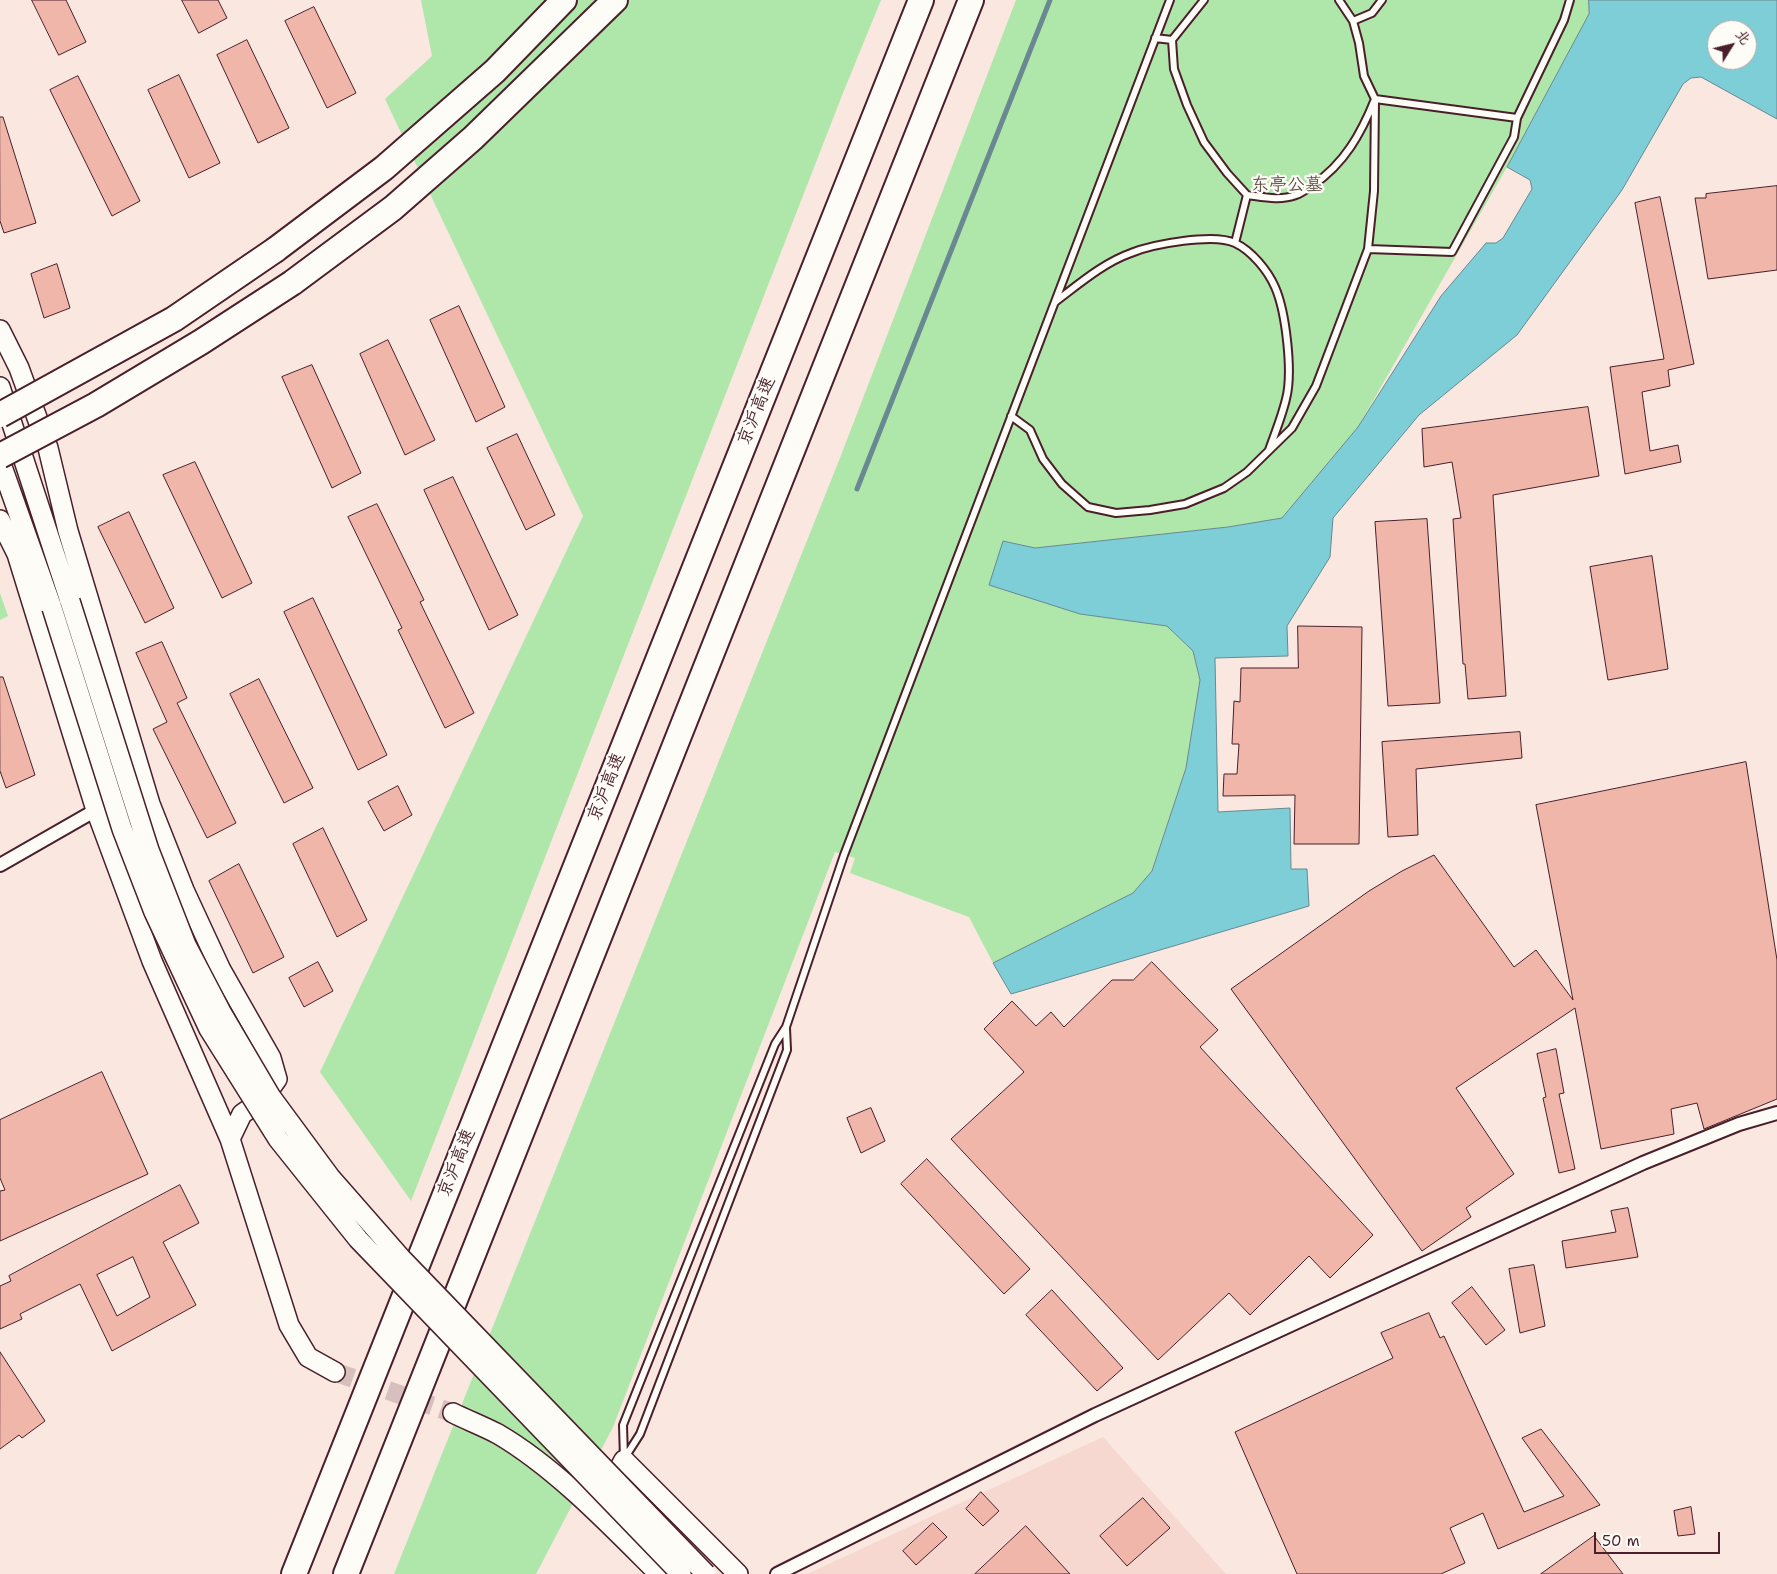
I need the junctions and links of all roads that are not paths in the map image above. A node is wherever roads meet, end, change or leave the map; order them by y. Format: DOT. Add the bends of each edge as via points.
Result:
graph roads {
  1 [pos="564,0"];
  2 [pos="615,0"];
  3 [pos="920,0"];
  4 [pos="971,0"];
  5 [pos="1170,0"];
  6 [pos="1204,0"];
  7 [pos="1339,0"];
  8 [pos="1382,0"];
  9 [pos="1570,0"];
  10 [pos="1353,21"];
  11 [pos="1156,38"];
  12 [pos="1172,40"];
  13 [pos="1375,99"];
  14 [pos="1516,118"];
  15 [pos="1247,195"];
  16 [pos="1236,243"];
  17 [pos="1368,249"];
  18 [pos="1055,302"];
  19 [pos="0,330"];
  20 [pos="0,387"];
  21 [pos="0,415"];
  22 [pos="1011,416"];
  23 [pos="1269,451"];
  24 [pos="0,456"];
  25 [pos="0,460"];
  26 [pos="0,520"];
  27 [pos="96,810"];
  28 [pos="0,865"];
  29 [pos="786,1027"];
  30 [pos="1777,1113"];
  31 [pos="230,1139"];
  32 [pos="335,1372"];
  33 [pos="453,1413"];
  34 [pos="624,1460"];
  35 [pos="596,1512"];
  36 [pos="294,1574"];
  37 [pos="346,1574"];
  38 [pos="659,1574"];
  39 [pos="681,1574"];
  40 [pos="706,1574"];
  41 [pos="738,1574"];
  42 [pos="777,1574"];
  1 -- 21 [label="highway, bridge" via="495,71 392,161 274,250 174,319"];
  2 -- 24 [label="highway, bridge" via="473,138 393,208 292,283 96,405"];
  3 -- 36 [label="highway, 京沪高速"];
  4 -- 37 [label="highway"];
  5 -- 11 [label="lane"];
  6 -- 12 [label="lane"];
  7 -- 10 [label="lane"];
  8 -- 10 [label="lane" via="1372,13"];
  9 -- 14 [label="lane" via="1564,20"];
  10 -- 13 [label="lane" via="1364,76"];
  11 -- 12 [label="lane"];
  11 -- 18 [label="lane"];
  12 -- 15 [label="lane" via="1174,70 1204,142"];
  13 -- 14 [label="lane"];
  13 -- 15 [label="lane" via="1348,153 1322,178 1297,195 1273,199"];
  13 -- 17 [label="lane" via="1374,191"];
  14 -- 17 [label="lane" via="1514,137 1452,252"];
  15 -- 16 [label="lane"];
  16 -- 18 [label="lane" via="1218,239 1190,240 1131,253 1109,264"];
  16 -- 23 [label="lane" via="1259,262 1275,288 1285,326 1289,363 1287,398"];
  17 -- 23 [label="lane" via="1316,386 1292,428"];
  18 -- 22 [label="lane"];
  19 -- 31 [label="main road" via="20,368 48,448 68,531 150,804 184,890 221,970 270,1058 277,1079 262,1100 242,1114"];
  20 -- 40 [label="main road, bridge" via="149,850 186,945 221,1012 272,1097 330,1177 401,1258"];
  22 -- 23 [label="lane" via="1030,430 1042,459 1062,484 1088,507 1116,513 1184,504 1224,488"];
  22 -- 29 [label="lane" via="844,855"];
  25 -- 39 [label="main road, bridge" via="52,608 122,829 154,912 209,1029 278,1139 358,1238"];
  26 -- 27 [label="main road" via="17,554"];
  27 -- 28 [label="street"];
  27 -- 31 [label="main road" via="152,961"];
  29 -- 34 [label="lane" via="787,1050 640,1434"];
  29 -- 34 [label="lane" via="774,1044 623,1425"];
  30 -- 42 [label="street" via="1739,1124 1643,1163 1095,1415"];
  31 -- 32 [label="main road" via="288,1325 308,1357"];
  33 -- 35 [label="main road" via="498,1434"];
  34 -- 35 [label="main road"];
  34 -- 41 [label="main road"];
  35 -- 38 [label="main road"];
}
